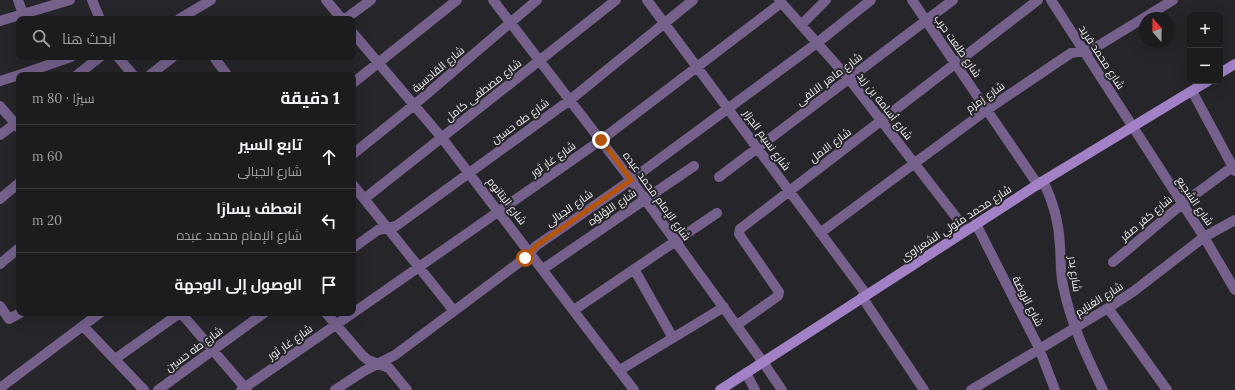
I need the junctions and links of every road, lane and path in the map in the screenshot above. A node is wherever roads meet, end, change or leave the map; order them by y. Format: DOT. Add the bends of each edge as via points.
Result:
graph roads {
  1 [pos="18,0"];
  2 [pos="70,0"];
  3 [pos="92,0"];
  4 [pos="211,0"];
  5 [pos="326,0"];
  6 [pos="371,0"];
  7 [pos="457,0"];
  8 [pos="493,0"];
  9 [pos="537,0"];
  10 [pos="616,0"];
  11 [pos="647,0"];
  12 [pos="694,0"];
  13 [pos="826,0"];
  14 [pos="871,0"];
  15 [pos="912,0"];
  16 [pos="953,0"];
  17 [pos="1038,0"];
  18 [pos="1051,0"];
  19 [pos="1173,0"];
  20 [pos="780,2"];
  21 [pos="23,14"];
  22 [pos="16,16"];
  23 [pos="17,16"];
  24 [pos="99,16"];
  25 [pos="186,16"];
  26 [pos="340,16"];
  27 [pos="347,16"];
  28 [pos="926,21"];
  29 [pos="0,22"];
  30 [pos="511,23"];
  31 [pos="664,23"];
  32 [pos="801,25"];
  33 [pos="356,37"];
  34 [pos="817,43"];
  35 [pos="1084,50"];
  36 [pos="62,60"];
  37 [pos="96,60"];
  38 [pos="120,60"];
  39 [pos="169,60"];
  40 [pos="216,60"];
  41 [pos="540,61"];
  42 [pos="379,64"];
  43 [pos="956,64"];
  44 [pos="1235,64"];
  45 [pos="696,66"];
  46 [pos="1223,71"];
  47 [pos="28,72"];
  48 [pos="82,72"];
  49 [pos="130,72"];
  50 [pos="154,72"];
  51 [pos="225,72"];
  52 [pos="16,76"];
  53 [pos="848,79"];
  54 [pos="0,81"];
  55 [pos="356,81"];
  56 [pos="1203,84"];
  57 [pos="1192,90"];
  58 [pos="570,100"];
  59 [pos="414,105"];
  60 [pos="0,106"];
  61 [pos="728,107"];
  62 [pos="988,109"];
  63 [pos="882,121"];
  64 [pos="16,122"];
  65 [pos="16,125"];
  66 [pos="1132,127"];
  67 [pos="0,135"];
  68 [pos="442,138"];
  69 [pos="601,140"];
  70 [pos="758,148"];
  71 [pos="356,152"];
  72 [pos="914,163"];
  73 [pos="694,166"];
  74 [pos="1234,168"];
  75 [pos="469,173"];
  76 [pos="719,177"];
  77 [pos="631,180"];
  78 [pos="1040,183"];
  79 [pos="16,185"];
  80 [pos="356,188"];
  81 [pos="789,191"];
  82 [pos="0,198"];
  83 [pos="364,199"];
  84 [pos="645,199"];
  85 [pos="1182,204"];
  86 [pos="500,211"];
  87 [pos="716,213"];
  88 [pos="1235,220"];
  89 [pos="976,224"];
  90 [pos="388,227"];
  91 [pos="966,230"];
  92 [pos="820,233"];
  93 [pos="1204,237"];
  94 [pos="675,241"];
  95 [pos="356,246"];
  96 [pos="16,251"];
  97 [pos="531,252"];
  98 [pos="1113,262"];
  99 [pos="0,264"];
  100 [pos="419,267"];
  101 [pos="634,268"];
  102 [pos="543,269"];
  103 [pos="1235,290"];
  104 [pos="864,296"];
  105 [pos="0,306"];
  106 [pos="724,308"];
  107 [pos="1108,308"];
  108 [pos="574,310"];
  109 [pos="356,311"];
  110 [pos="454,311"];
  111 [pos="16,315"];
  112 [pos="96,316"];
  113 [pos="177,316"];
  114 [pos="184,316"];
  115 [pos="260,316"];
  116 [pos="328,316"];
  117 [pos="348,316"];
  118 [pos="335,325"];
  119 [pos="737,325"];
  120 [pos="83,326"];
  121 [pos="1075,327"];
  122 [pos="673,338"];
  123 [pos="1039,348"];
  124 [pos="214,349"];
  125 [pos="115,359"];
  126 [pos="763,362"];
  127 [pos="380,364"];
  128 [pos="620,370"];
  129 [pos="746,373"];
  130 [pos="0,388"];
  131 [pos="244,389"];
  132 [pos="144,390"];
  133 [pos="158,390"];
  134 [pos="335,390"];
  135 [pos="407,390"];
  136 [pos="634,390"];
  137 [pos="720,390"];
  138 [pos="755,390"];
  139 [pos="782,390"];
  140 [pos="924,390"];
  141 [pos="971,390"];
  142 [pos="1055,390"];
  143 [pos="1103,390"];
  144 [pos="1166,390"];
  1 -- 21 [label="street"];
  2 -- 21 [label="street"];
  3 -- 24 [label="street"];
  4 -- 25 [label="street"];
  5 -- 26 [label="street"];
  6 -- 27 [label="street"];
  7 -- 42 [label="street"];
  8 -- 30 [label="street, شارع الإمام محمد عبده"];
  9 -- 30 [label="street, شارع القادسية"];
  10 -- 41 [label="street, شارع مصطفى كامل"];
  11 -- 31 [label="street, شارع نسيم الجزار"];
  12 -- 31 [label="street, شارع طه حسين"];
  13 -- 32 [label="street"];
  14 -- 34 [label="street, شارع الجبالى"];
  15 -- 28 [label="street, شارع طلعت حرب"];
  16 -- 28 [label="street, شارع ماهر الالفى"];
  17 -- 43 [label="street, شارع الامل"];
  18 -- 35 [label="street, شارع محمد فريد"];
  19 -- 35 [label="street, شارع زمزم" via="1096,46"];
  20 -- 32 [label="street, شارع أسامة بن زيد"];
  20 -- 45 [label="street, شارع غار ثور"];
  21 -- 23 [label="street"];
  22 -- 29 [label="street"];
  28 -- 43 [label="street, شارع طلعت حرب"];
  28 -- 53 [label="street, شارع ماهر الالفى"];
  30 -- 41 [label="street, شارع الإمام محمد عبده"];
  30 -- 59 [label="street, شارع القادسية"];
  31 -- 45 [label="street, شارع نسيم الجزار"];
  31 -- 58 [label="street, شارع طه حسين"];
  32 -- 34 [label="street, شارع أسامة بن زيد"];
  33 -- 42 [label="street, شارع البتانوم"];
  34 -- 53 [label="street, شارع أسامة بن زيد"];
  34 -- 61 [label="street, شارع الجبالى"];
  35 -- 62 [label="street, شارع زمزم" via="1071,53"];
  35 -- 66 [label="street, شارع محمد فريد"];
  36 -- 47 [label="street"];
  37 -- 48 [label="street"];
  38 -- 49 [label="street"];
  39 -- 50 [label="street"];
  40 -- 51 [label="street"];
  41 -- 58 [label="street, شارع الإمام محمد عبده"];
  41 -- 68 [label="street, شارع مصطفى كامل"];
  42 -- 55 [label="street"];
  42 -- 59 [label="street, شارع البتانوم"];
  43 -- 62 [label="street, شارع طلعت حرب"];
  43 -- 63 [label="street, شارع الامل"];
  44 -- 46 [label="street"];
  45 -- 61 [label="street, شارع نسيم الجزار"];
  45 -- 69 [label="street, شارع غار ثور"];
  52 -- 54 [label="street"];
  53 -- 63 [label="street, شارع أسامة بن زيد"];
  53 -- 70 [label="street, شارع ماهر الالفى"];
  56 -- 57 [label="street, شارع محمد متولي الشعراوى"];
  57 -- 66 [label="street, شارع محمد متولي الشعراوى"];
  57 -- 74 [label="street"];
  58 -- 69 [label="street, شارع الإمام محمد عبده"];
  58 -- 75 [label="street, شارع طه حسين"];
  59 -- 68 [label="street, شارع البتانوم"];
  59 -- 71 [label="street, شارع القادسية"];
  60 -- 64 [label="street"];
  61 -- 70 [label="street, شارع نسيم الجزار"];
  61 -- 77 [label="street, شارع الجبالى"];
  62 -- 72 [label="street, شارع زمزم"];
  62 -- 78 [label="street, شارع طلعت حرب"];
  63 -- 72 [label="street, شارع أسامة بن زيد"];
  63 -- 81 [label="street, شارع الامل"];
  65 -- 67 [label="street"];
  66 -- 78 [label="street, شارع محمد متولي الشعراوى"];
  66 -- 85 [label="street, شارع الشجيع"];
  68 -- 75 [label="street, شارع البتانوم"];
  68 -- 83 [label="street, شارع مصطفى كامل"];
  69 -- 77 [label="street, شارع الإمام محمد عبده"];
  69 -- 86 [label="street, شارع غار ثور"];
  70 -- 76 [label="street, شارع ماهر الالفى"];
  70 -- 81 [label="street, شارع نسيم الجزار"];
  72 -- 91 [label="street, شارع أسامة بن زيد"];
  72 -- 92 [label="street, شارع زمزم"];
  73 -- 84 [label="street, شارع اللؤلؤه"];
  74 -- 85 [label="street, شارع كفر صقر"];
  75 -- 86 [label="street, شارع البتانوم"];
  75 -- 90 [label="street, شارع طه حسين" via="396,226"];
  77 -- 84 [label="street, شارع الإمام محمد عبده"];
  77 -- 97 [label="street, شارع الجبالى"];
  78 -- 89 [label="street, شارع محمد متولي الشعراوى"];
  78 -- 121 [label="street, شارع بدر" via="1048,192 1056,218 1062,281"];
  79 -- 82 [label="street"];
  80 -- 83 [label="street"];
  81 -- 92 [label="street, شارع نسيم الجزار"];
  81 -- 119 [label="street, شارع الامل" via="739,230 739,234 779,292 778,296"];
  83 -- 90 [label="street"];
  84 -- 94 [label="street, شارع الإمام محمد عبده"];
  84 -- 102 [label="street, شارع اللؤلؤه"];
  85 -- 93 [label="street, شارع الشجيع"];
  85 -- 98 [label="street, شارع كفر صقر"];
  86 -- 97 [label="street, شارع البتانوم"];
  86 -- 100 [label="street, شارع غار ثور"];
  87 -- 94 [label="street"];
  88 -- 93 [label="street, شارع الغنايم"];
  89 -- 91 [label="street, شارع محمد متولي الشعراوى"];
  89 -- 123 [label="street, شارع الروضة"];
  90 -- 95 [label="street, شارع طه حسين" via="378,230"];
  90 -- 100 [label="street"];
  91 -- 104 [label="street, شارع محمد متولي الشعراوى"];
  92 -- 104 [label="street, شارع نسيم الجزار"];
  93 -- 103 [label="street, شارع الشجيع"];
  93 -- 107 [label="street, شارع الغنايم"];
  94 -- 101 [label="street"];
  94 -- 106 [label="street, شارع الإمام محمد عبده"];
  96 -- 99 [label="street"];
  97 -- 102 [label="street, شارع البتانوم"];
  97 -- 110 [label="street, شارع الجبالى"];
  100 -- 109 [label="street, شارع غار ثور"];
  100 -- 110 [label="street"];
  101 -- 108 [label="street"];
  101 -- 122 [label="street"];
  102 -- 108 [label="street, شارع البتانوم"];
  104 -- 126 [label="street, شارع محمد متولي الشعراوى"];
  104 -- 140 [label="street, شارع نسيم الجزار"];
  105 -- 111 [label="street" via="9,319"];
  106 -- 119 [label="street, شارع الإمام محمد عبده"];
  106 -- 122 [label="street"];
  107 -- 121 [label="street, شارع الغنايم"];
  107 -- 144 [label="street"];
  108 -- 128 [label="street, شارع البتانوم"];
  110 -- 127 [label="street, شارع الجبالى"];
  112 -- 120 [label="street"];
  113 -- 125 [label="street"];
  114 -- 124 [label="street"];
  115 -- 124 [label="street, شارع طه حسين"];
  116 -- 118 [label="street"];
  117 -- 118 [label="street, شارع غار ثور"];
  118 -- 127 [label="street" via="368,360"];
  118 -- 131 [label="street, شارع غار ثور"];
  119 -- 126 [label="street, شارع الإمام محمد عبده"];
  120 -- 125 [label="street"];
  120 -- 130 [label="street"];
  121 -- 123 [label="street, شارع الغنايم"];
  121 -- 143 [label="street, شارع بدر"];
  122 -- 128 [label="street"];
  123 -- 141 [label="street, شارع الغنايم"];
  123 -- 142 [label="street, شارع الروضة"];
  124 -- 131 [label="street"];
  124 -- 133 [label="street, شارع طه حسين"];
  125 -- 132 [label="street"];
  126 -- 129 [label="street, شارع محمد متولي الشعراوى"];
  126 -- 139 [label="street, شارع الإمام محمد عبده"];
  127 -- 134 [label="street, شارع الجبالى"];
  127 -- 135 [label="street" via="389,368"];
  128 -- 136 [label="street, شارع البتانوم"];
  129 -- 137 [label="street, شارع محمد متولي الشعراوى"];
  129 -- 138 [label="street"];
}
